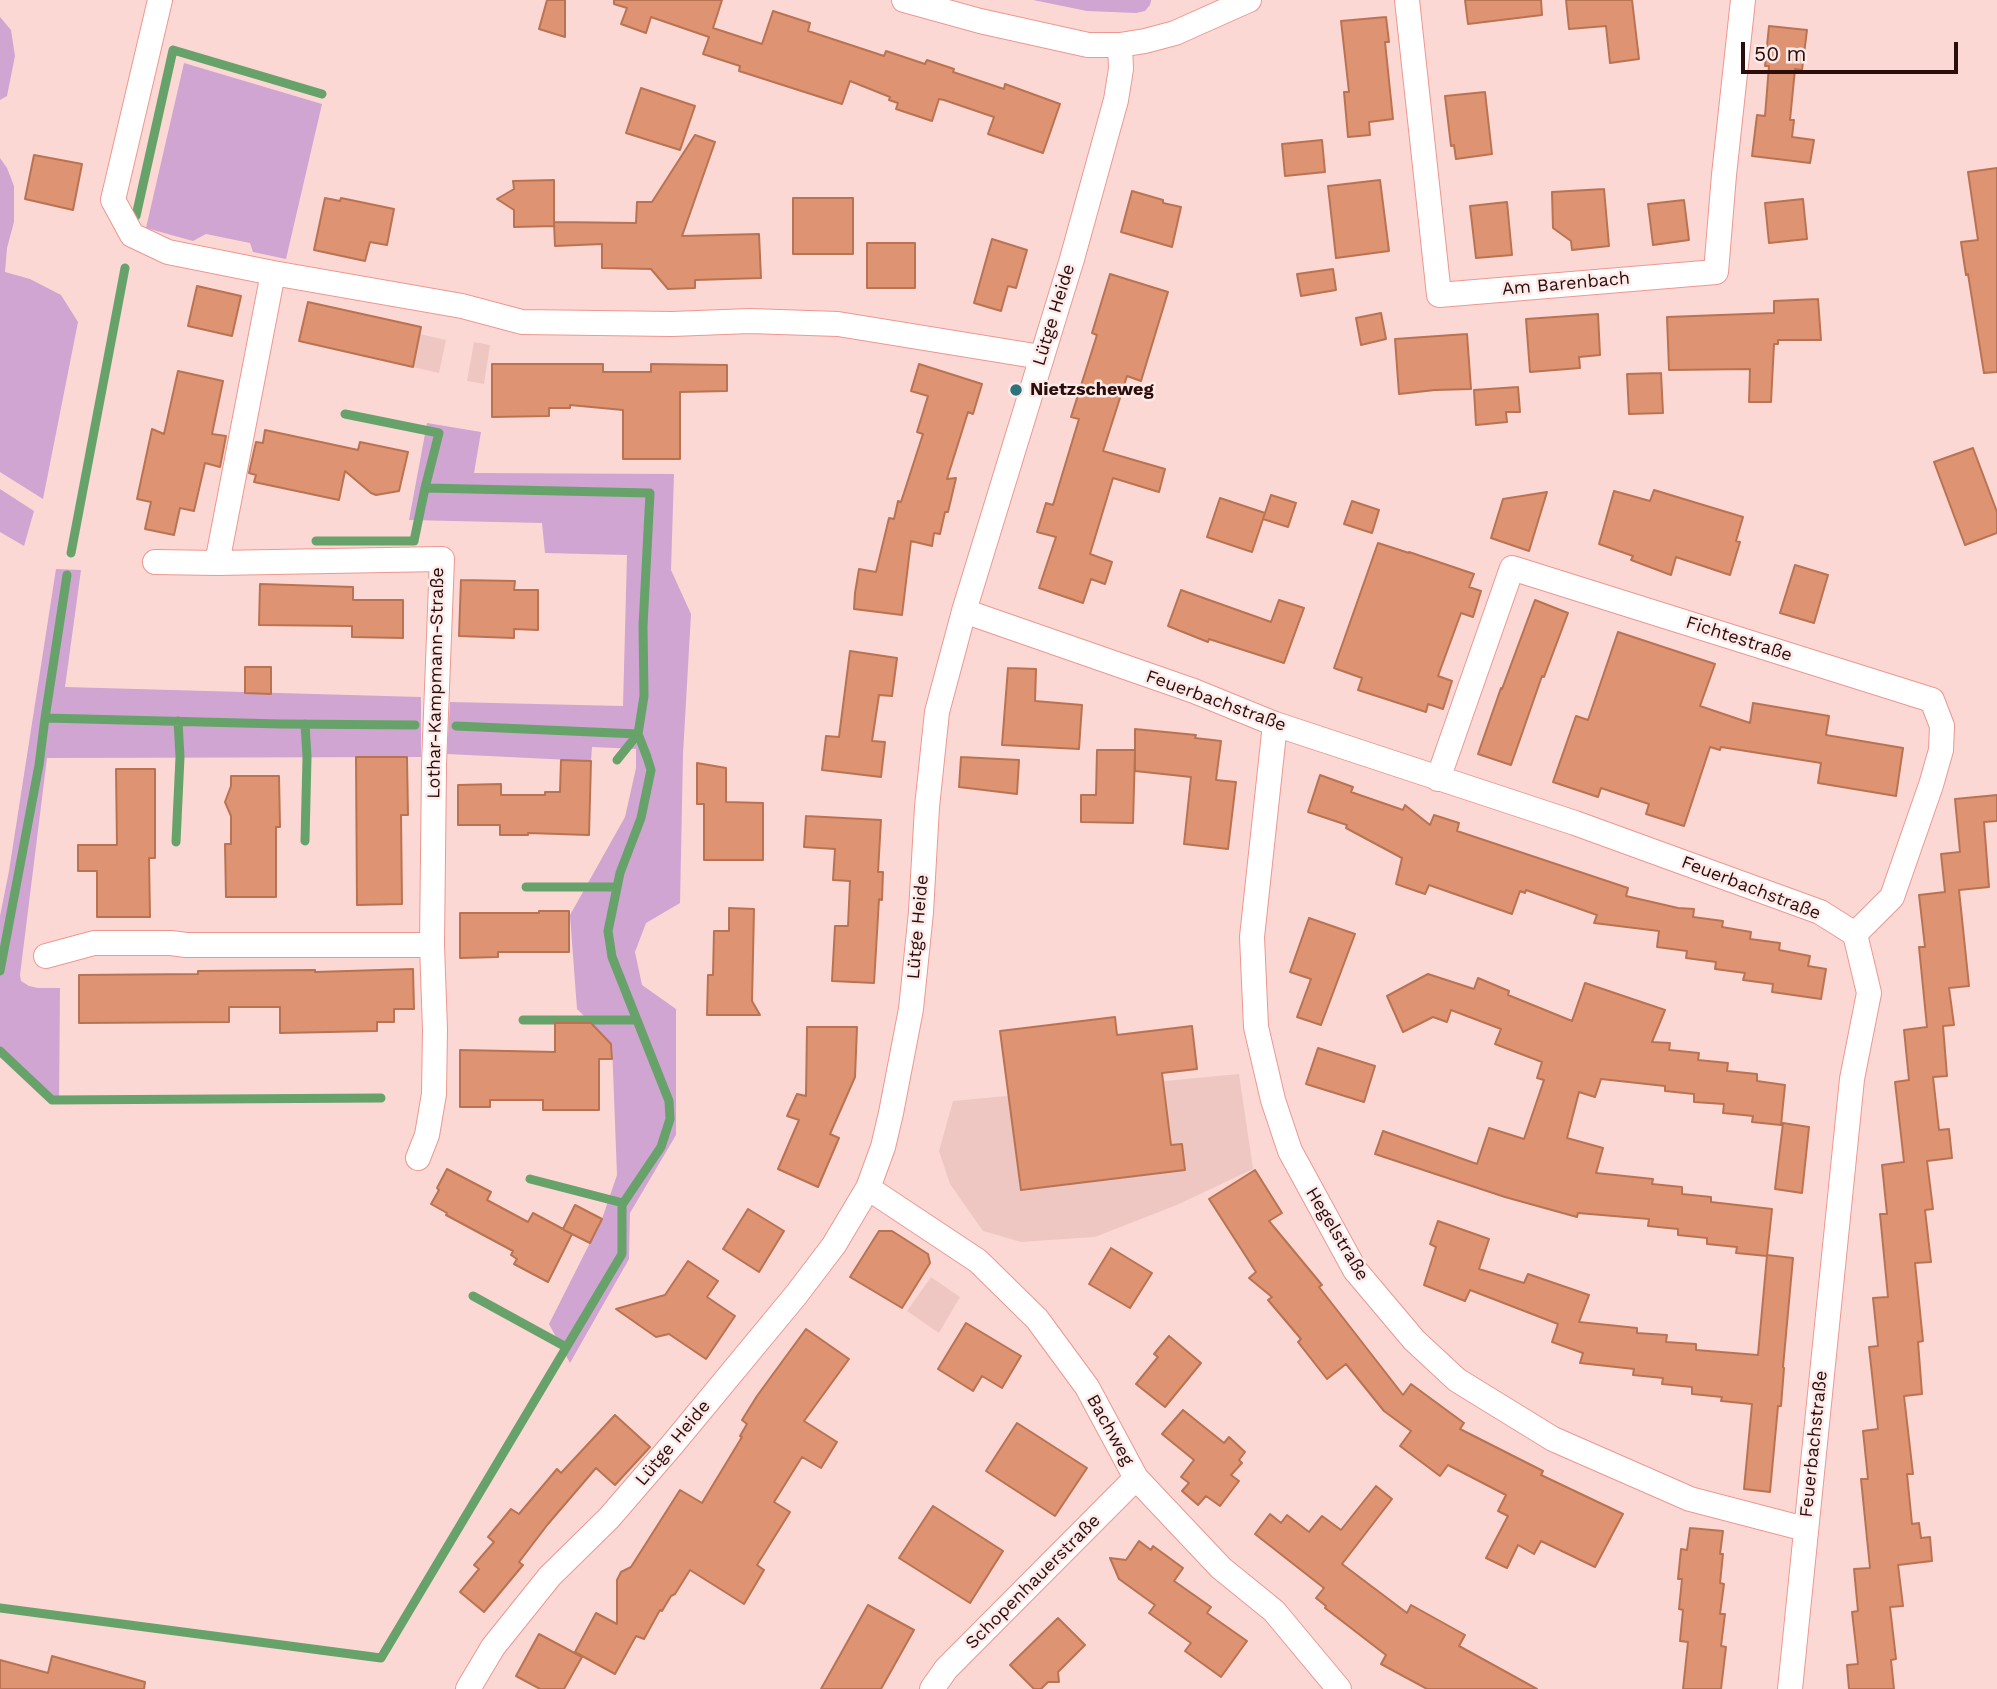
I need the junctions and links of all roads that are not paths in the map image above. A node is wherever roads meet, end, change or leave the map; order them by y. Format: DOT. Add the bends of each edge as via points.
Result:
graph roads {
  1 [pos="160,0"];
  2 [pos="904,0"];
  3 [pos="1249,0"];
  4 [pos="1407,0"];
  5 [pos="1744,0"];
  6 [pos="1220,6"];
  7 [pos="1121,45"];
  8 [pos="273,273"];
  9 [pos="1041,357"];
  10 [pos="155,562"];
  11 [pos="217,563"];
  12 [pos="964,611"];
  13 [pos="1275,724"];
  14 [pos="1438,779"];
  15 [pos="1855,934"];
  16 [pos="432,945"];
  17 [pos="46,956"];
  18 [pos="418,1158"];
  19 [pos="868,1188"];
  20 [pos="1136,1478"];
  21 [pos="1805,1528"];
  22 [pos="468,1689"];
  23 [pos="932,1689"];
  24 [pos="1339,1689"];
  25 [pos="1790,1689"];
  1 -- 8 [label="street" via="113,200 132,235 167,252"];
  2 -- 7 [label="street" via="1088,45"];
  3 -- 6 [label="street"];
  4 -- 5 [label="street, Am Barenbach" via="1439,295 1716,272"];
  6 -- 7 [label="street" via="1175,33"];
  7 -- 9 [label="street, Lütge Heide" via="1116,100"];
  8 -- 9 [label="street" via="462,306 522,322 838,324"];
  8 -- 11 [label="street"];
  9 -- 12 [label="street, Lütge Heide"];
  10 -- 11 [label="street"];
  11 -- 16 [label="street, Lothar-Kampmann-Straße" via="442,559"];
  12 -- 13 [label="street, Feuerbachstraße"];
  12 -- 19 [label="street, Lütge Heide" via="937,712 911,1009 883,1147"];
  13 -- 14 [label="street, Feuerbachstraße"];
  13 -- 21 [label="street, Hegelstraße" via="1252,937 1256,1027 1290,1151 1355,1270 1414,1339 1457,1380 1553,1439 1690,1499"];
  14 -- 15 [label="street, Feuerbachstraße" via="1575,823 1819,912"];
  14 -- 15 [label="street, Fichtestraße" via="1512,568 1932,700 1942,726 1931,785 1892,897"];
  15 -- 21 [label="street, Feuerbachstraße" via="1869,993 1852,1079"];
  16 -- 17 [label="street" via="93,943"];
  16 -- 18 [label="street, Lothar-Kampmann-Straße" via="434,1094"];
  19 -- 20 [label="street, Bachweg" via="978,1261 1037,1319 1087,1387"];
  19 -- 22 [label="street, Lütge Heide" via="834,1245 796,1295 627,1497 550,1576 493,1647"];
  20 -- 23 [label="street, Schopenhauerstraße" via="946,1669"];
  20 -- 24 [label="street, Bachweg" via="1221,1568 1274,1611"];
  21 -- 25 [label="street, Feuerbachstraße"];
}
